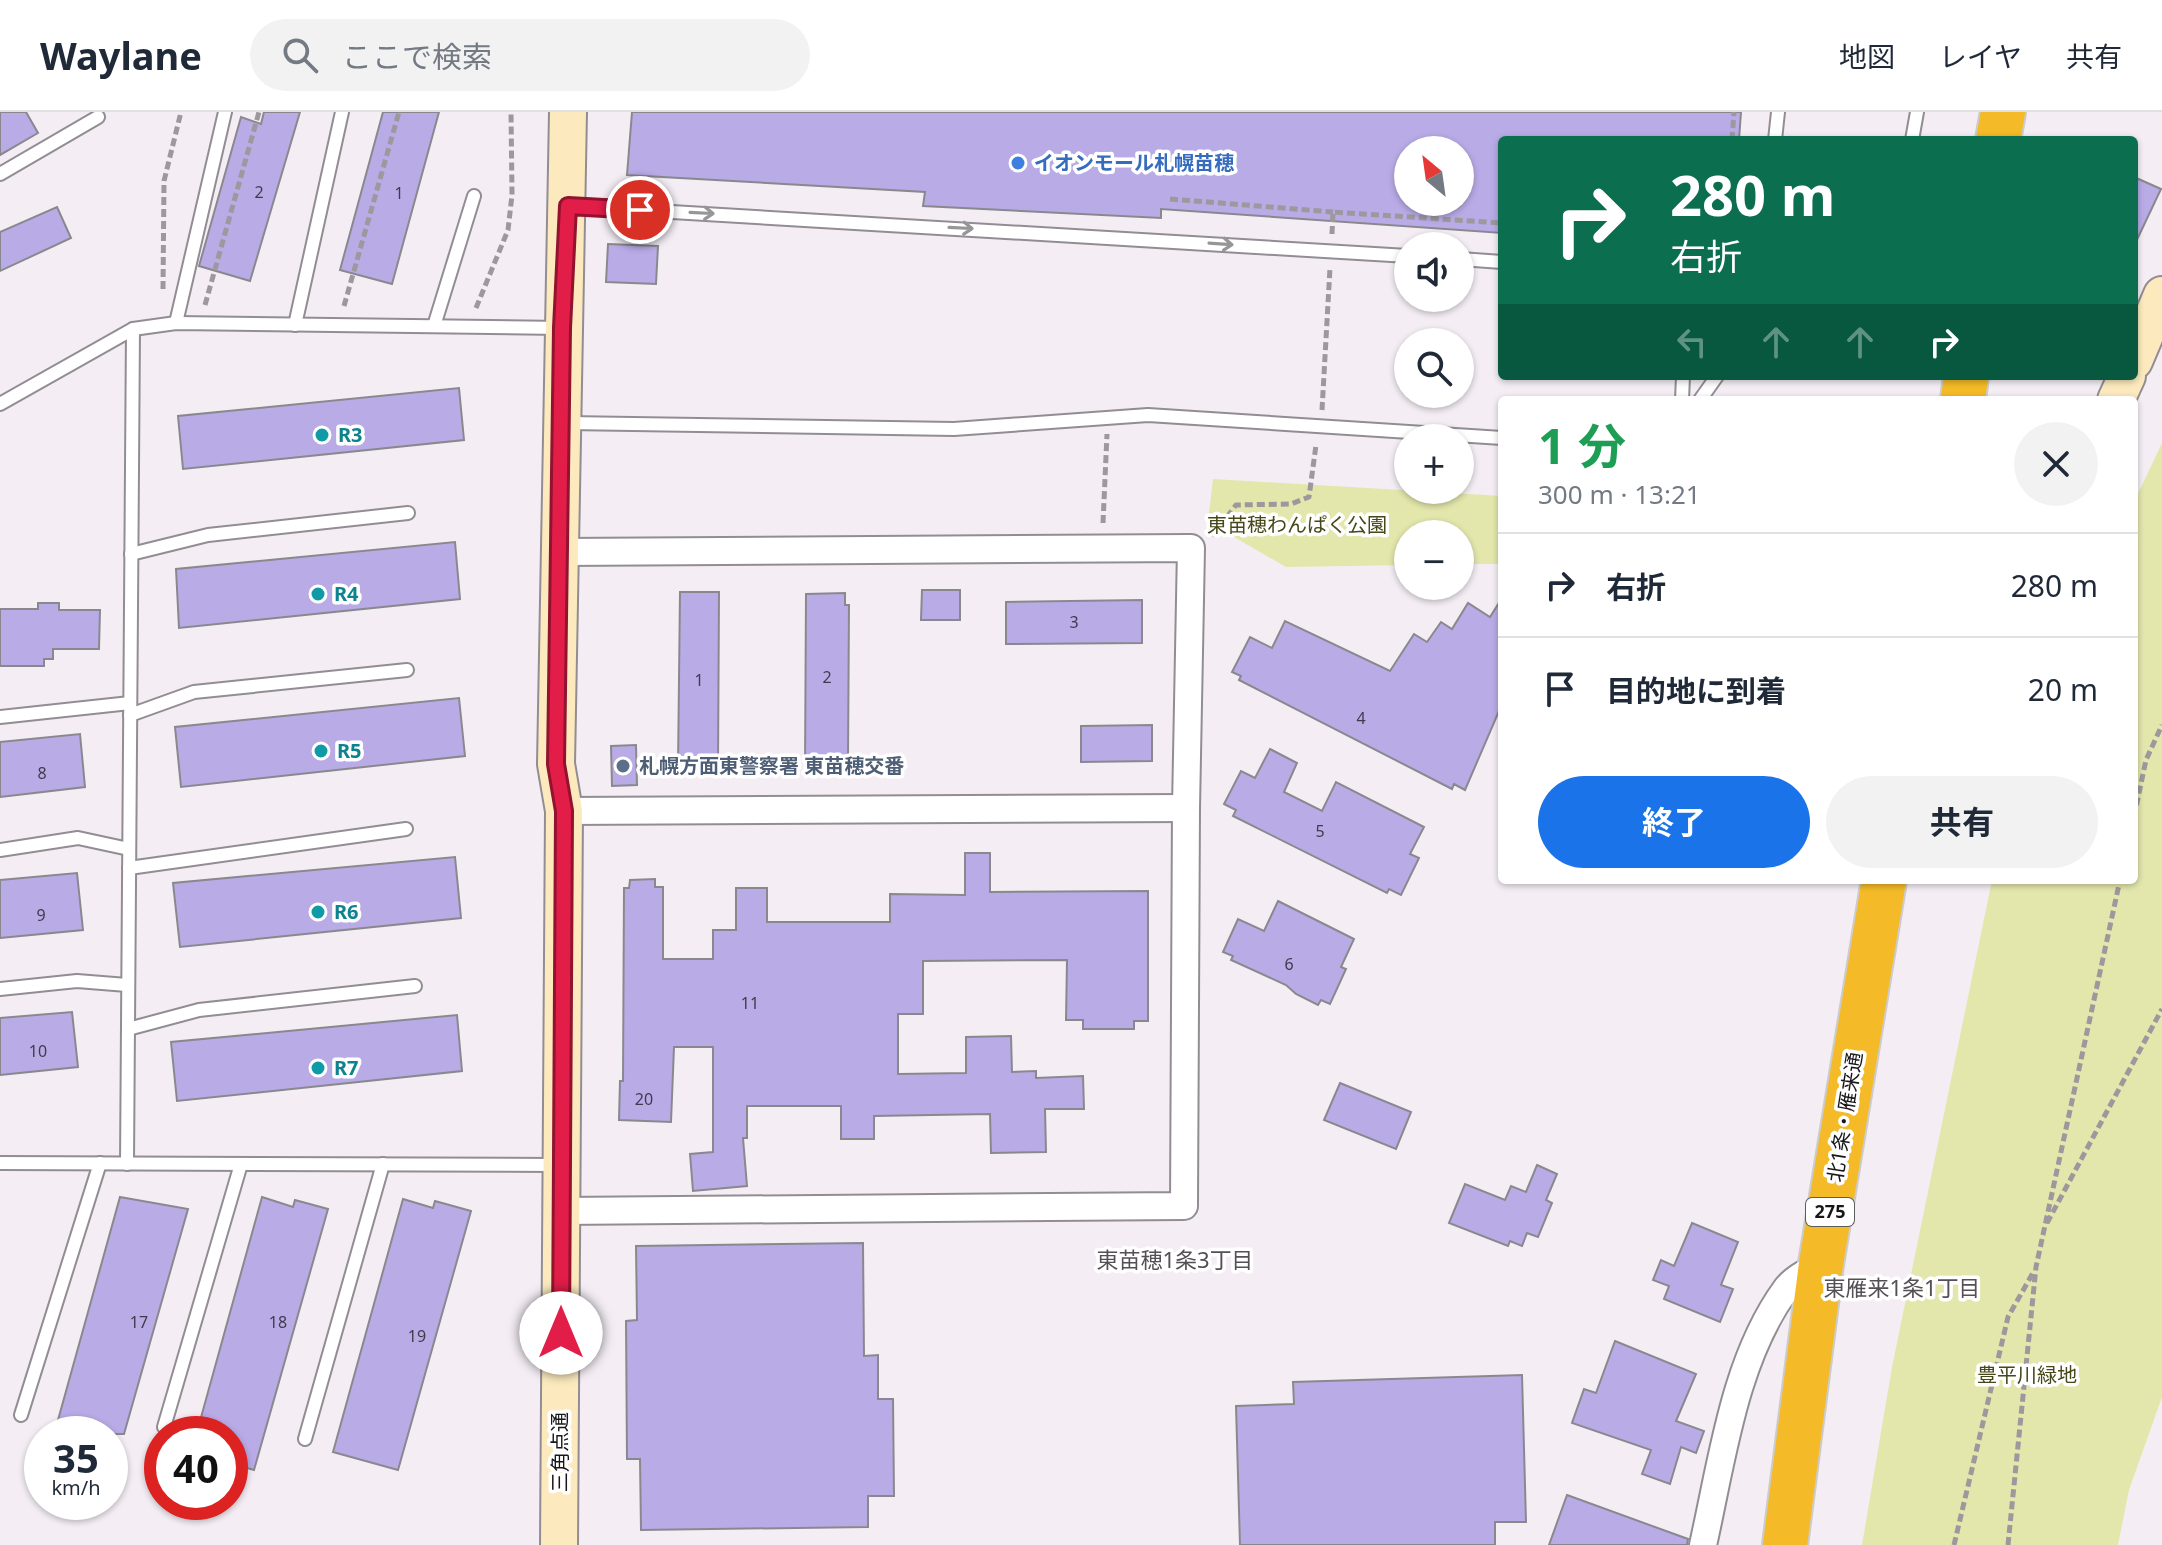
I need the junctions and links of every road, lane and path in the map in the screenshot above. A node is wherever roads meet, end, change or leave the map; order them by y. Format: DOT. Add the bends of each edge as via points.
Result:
graph roads {
  1 [pos="181,112"];
  2 [pos="225,112"];
  3 [pos="259,112"];
  4 [pos="342,112"];
  5 [pos="399,112"];
  6 [pos="511,112"];
  7 [pos="568,112"];
  8 [pos="1734,112"];
  9 [pos="1778,112"];
  10 [pos="1917,112"];
  11 [pos="2003,112"];
  12 [pos="98,117"];
  13 [pos="1732,136"];
  14 [pos="1775,136"];
  15 [pos="1913,136"];
  16 [pos="1999,136"];
  17 [pos="0,174"];
  18 [pos="474,196"];
  19 [pos="1170,199"];
  20 [pos="568,206"];
  21 [pos="1333,212"];
  22 [pos="1498,223"];
  23 [pos="1332,239"];
  24 [pos="1394,255"];
  25 [pos="1474,260"];
  26 [pos="1498,262"];
  27 [pos="1330,265"];
  28 [pos="162,291"];
  29 [pos="2162,295"];
  30 [pos="205,306"];
  31 [pos="343,307"];
  32 [pos="476,308"];
  33 [pos="176,323"];
  34 [pos="295,325"];
  35 [pos="434,326"];
  36 [pos="562,328"];
  37 [pos="133,329"];
  38 [pos="2138,352"];
  39 [pos="0,404"];
  40 [pos="1322,411"];
  41 [pos="1108,417"];
  42 [pos="563,423"];
  43 [pos="1498,438"];
  44 [pos="1316,455"];
  45 [pos="408,513"];
  46 [pos="1103,534"];
  47 [pos="1205,544"];
  48 [pos="561,552"];
  49 [pos="131,554"];
  50 [pos="407,670"];
  51 [pos="130,709"];
  52 [pos="0,717"];
  53 [pos="2162,725"];
  54 [pos="2138,798"];
  55 [pos="1186,808"];
  56 [pos="564,811"];
  57 [pos="406,829"];
  58 [pos="129,849"];
  59 [pos="0,850"];
  60 [pos="129,868"];
  61 [pos="1883,884"];
  62 [pos="2119,884"];
  63 [pos="127,985"];
  64 [pos="415,986"];
  65 [pos="0,989"];
  66 [pos="2162,1009"];
  67 [pos="128,1029"];
  68 [pos="0,1163"];
  69 [pos="100,1163"];
  70 [pos="127,1164"];
  71 [pos="241,1164"];
  72 [pos="383,1164"];
  73 [pos="562,1165"];
  74 [pos="561,1211"];
  75 [pos="2044,1229"];
  76 [pos="1821,1264"];
  77 [pos="2036,1267"];
  78 [pos="21,1415"];
  79 [pos="167,1416"];
  80 [pos="305,1439"];
  81 [pos="559,1545"];
  82 [pos="1703,1545"];
  83 [pos="1785,1545"];
  84 [pos="1954,1545"];
  85 [pos="2008,1545"];
  1 -- 28 [label="path" via="164,181"];
  2 -- 33 [label="lane"];
  3 -- 30 [label="path"];
  4 -- 34 [label="lane"];
  5 -- 31 [label="path"];
  6 -- 32 [label="path" via="508,230"];
  7 -- 20 [label="street, 三角点通"];
  8 -- 13 [label="path"];
  9 -- 14 [label="lane"];
  10 -- 15 [label="lane"];
  11 -- 16 [label="highway"];
  12 -- 17 [label="lane"];
  18 -- 35 [label="lane"];
  19 -- 21 [label="path"];
  20 -- 24 [label="lane, one-way"];
  20 -- 36 [label="street, 三角点通"];
  21 -- 22 [label="path"];
  21 -- 23 [label="path"];
  25 -- 26 [label="lane"];
  27 -- 40 [label="path"];
  29 -- 38 [label="street"];
  33 -- 34 [label="lane"];
  33 -- 37 [label="lane"];
  34 -- 35 [label="lane"];
  35 -- 36 [label="lane"];
  36 -- 42 [label="street, 三角点通"];
  37 -- 39 [label="lane"];
  37 -- 49 [label="lane"];
  41 -- 42 [label="lane" via="954,429"];
  41 -- 43 [label="lane" via="1148,415"];
  41 -- 46 [label="path"];
  42 -- 48 [label="street, 三角点通"];
  44 -- 47 [label="path" via="1309,497 1291,504 1236,505"];
  45 -- 49 [label="lane" via="208,535"];
  48 -- 55 [label="street" via="1191,548"];
  48 -- 56 [label="street, 三角点通" via="556,764"];
  49 -- 51 [label="lane"];
  50 -- 51 [label="lane" via="194,692"];
  51 -- 52 [label="lane"];
  51 -- 58 [label="lane"];
  53 -- 54 [label="path" via="2146,760"];
  55 -- 56 [label="street"];
  55 -- 74 [label="street" via="1184,1206"];
  56 -- 73 [label="street, 三角点通"];
  57 -- 60 [label="lane"];
  58 -- 59 [label="lane" via="78,838"];
  58 -- 60 [label="lane"];
  60 -- 63 [label="lane"];
  61 -- 76 [label="highway, 北1条・雁来通 / 275"];
  62 -- 75 [label="path"];
  63 -- 65 [label="lane" via="77,981"];
  63 -- 67 [label="lane"];
  64 -- 67 [label="lane" via="199,1010"];
  66 -- 75 [label="path"];
  67 -- 70 [label="lane"];
  68 -- 69 [label="lane"];
  69 -- 70 [label="lane"];
  69 -- 78 [label="lane"];
  70 -- 71 [label="lane"];
  71 -- 72 [label="lane"];
  71 -- 79 [label="lane"];
  72 -- 73 [label="lane"];
  72 -- 80 [label="lane"];
  73 -- 74 [label="street, 三角点通"];
  74 -- 81 [label="street, 三角点通"];
  75 -- 77 [label="path"];
  76 -- 82 [label="street" via="1788,1286 1755,1344"];
  76 -- 83 [label="highway, 北1条・雁来通 / 275"];
  77 -- 84 [label="path" via="2008,1317"];
  77 -- 85 [label="path"];
}
